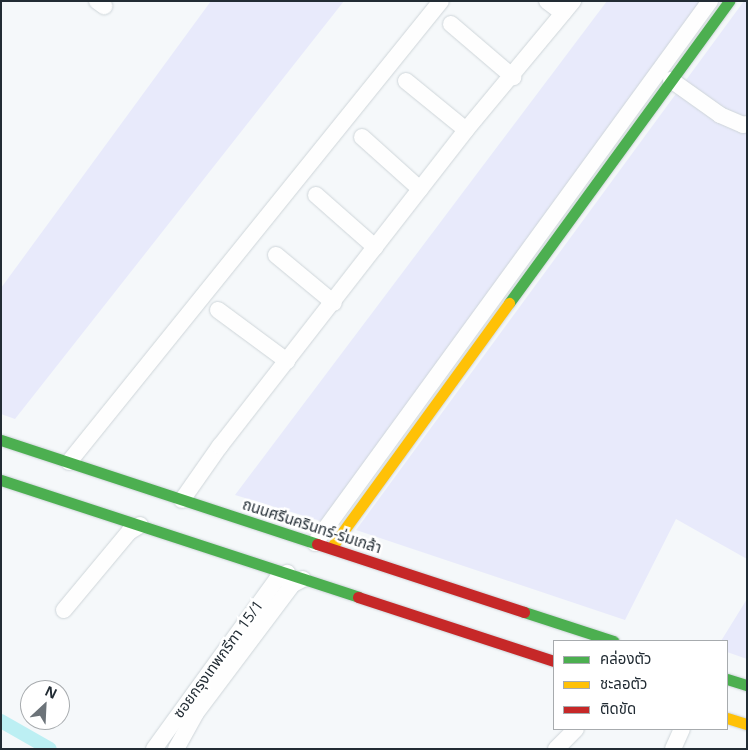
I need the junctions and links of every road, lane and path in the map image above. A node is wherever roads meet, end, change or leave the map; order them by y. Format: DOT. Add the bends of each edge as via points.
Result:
graph roads {
  1 [pos="441,1"];
  2 [pos="547,1"];
  3 [pos="710,1"];
  4 [pos="729,1"];
  5 [pos="568,7"];
  6 [pos="452,24"];
  7 [pos="513,77"];
  8 [pos="671,80"];
  9 [pos="406,81"];
  10 [pos="747,124"];
  11 [pos="466,130"];
  12 [pos="362,137"];
  13 [pos="420,189"];
  14 [pos="316,195"];
  15 [pos="375,247"];
  16 [pos="276,255"];
  17 [pos="334,303"];
  18 [pos="218,310"];
  19 [pos="287,361"];
  20 [pos="1,440"];
  21 [pos="69,462"];
  22 [pos="1,480"];
  23 [pos="182,500"];
  24 [pos="140,525"];
  25 [pos="323,546"];
  26 [pos="287,573"];
  27 [pos="303,579"];
  28 [pos="64,610"];
  29 [pos="610,640"];
  30 [pos="553,661"];
  31 [pos="728,679"];
  32 [pos="747,685"];
  33 [pos="728,718"];
  34 [pos="747,724"];
  35 [pos="575,730"];
  36 [pos="682,730"];
  37 [pos="154,749"];
  38 [pos="176,749"];
  39 [pos="556,749"];
  40 [pos="673,749"];
  1 -- 21 [label="street"];
  2 -- 5 [label="street"];
  3 -- 25 [label="street"];
  4 -- 8 [label="main road"];
  5 -- 7 [label="street"];
  6 -- 7 [label="street"];
  7 -- 11 [label="street"];
  8 -- 10 [label="street" via="726,118"];
  8 -- 25 [label="main road"];
  9 -- 11 [label="street"];
  11 -- 13 [label="street"];
  12 -- 13 [label="street"];
  13 -- 15 [label="street"];
  14 -- 15 [label="street"];
  15 -- 17 [label="street"];
  16 -- 17 [label="street"];
  17 -- 19 [label="street"];
  18 -- 19 [label="street"];
  19 -- 23 [label="street"];
  20 -- 21 [label="main road, ถนนศรีนครินทร์-ร่มเกล้า"];
  21 -- 23 [label="main road, ถนนศรีนครินทร์-ร่มเกล้า"];
  22 -- 24 [label="main road"];
  23 -- 25 [label="main road, ถนนศรีนครินทร์-ร่มเกล้า"];
  24 -- 26 [label="main road"];
  24 -- 28 [label="street" via="128,532"];
  25 -- 29 [label="main road, ถนนศรีนครินทร์-ร่มเกล้า"];
  26 -- 27 [label="main road"];
  26 -- 37 [label="street, ซอยกรุงเทพกรีฑา 15/1" via="277,578"];
  27 -- 30 [label="main road"];
  27 -- 38 [label="street, ซอยกรุงเทพกรีฑา 15/1" via="293,584 196,713"];
  31 -- 32 [label="main road"];
  33 -- 34 [label="main road"];
  35 -- 39 [label="street"];
  36 -- 40 [label="street"];
}
